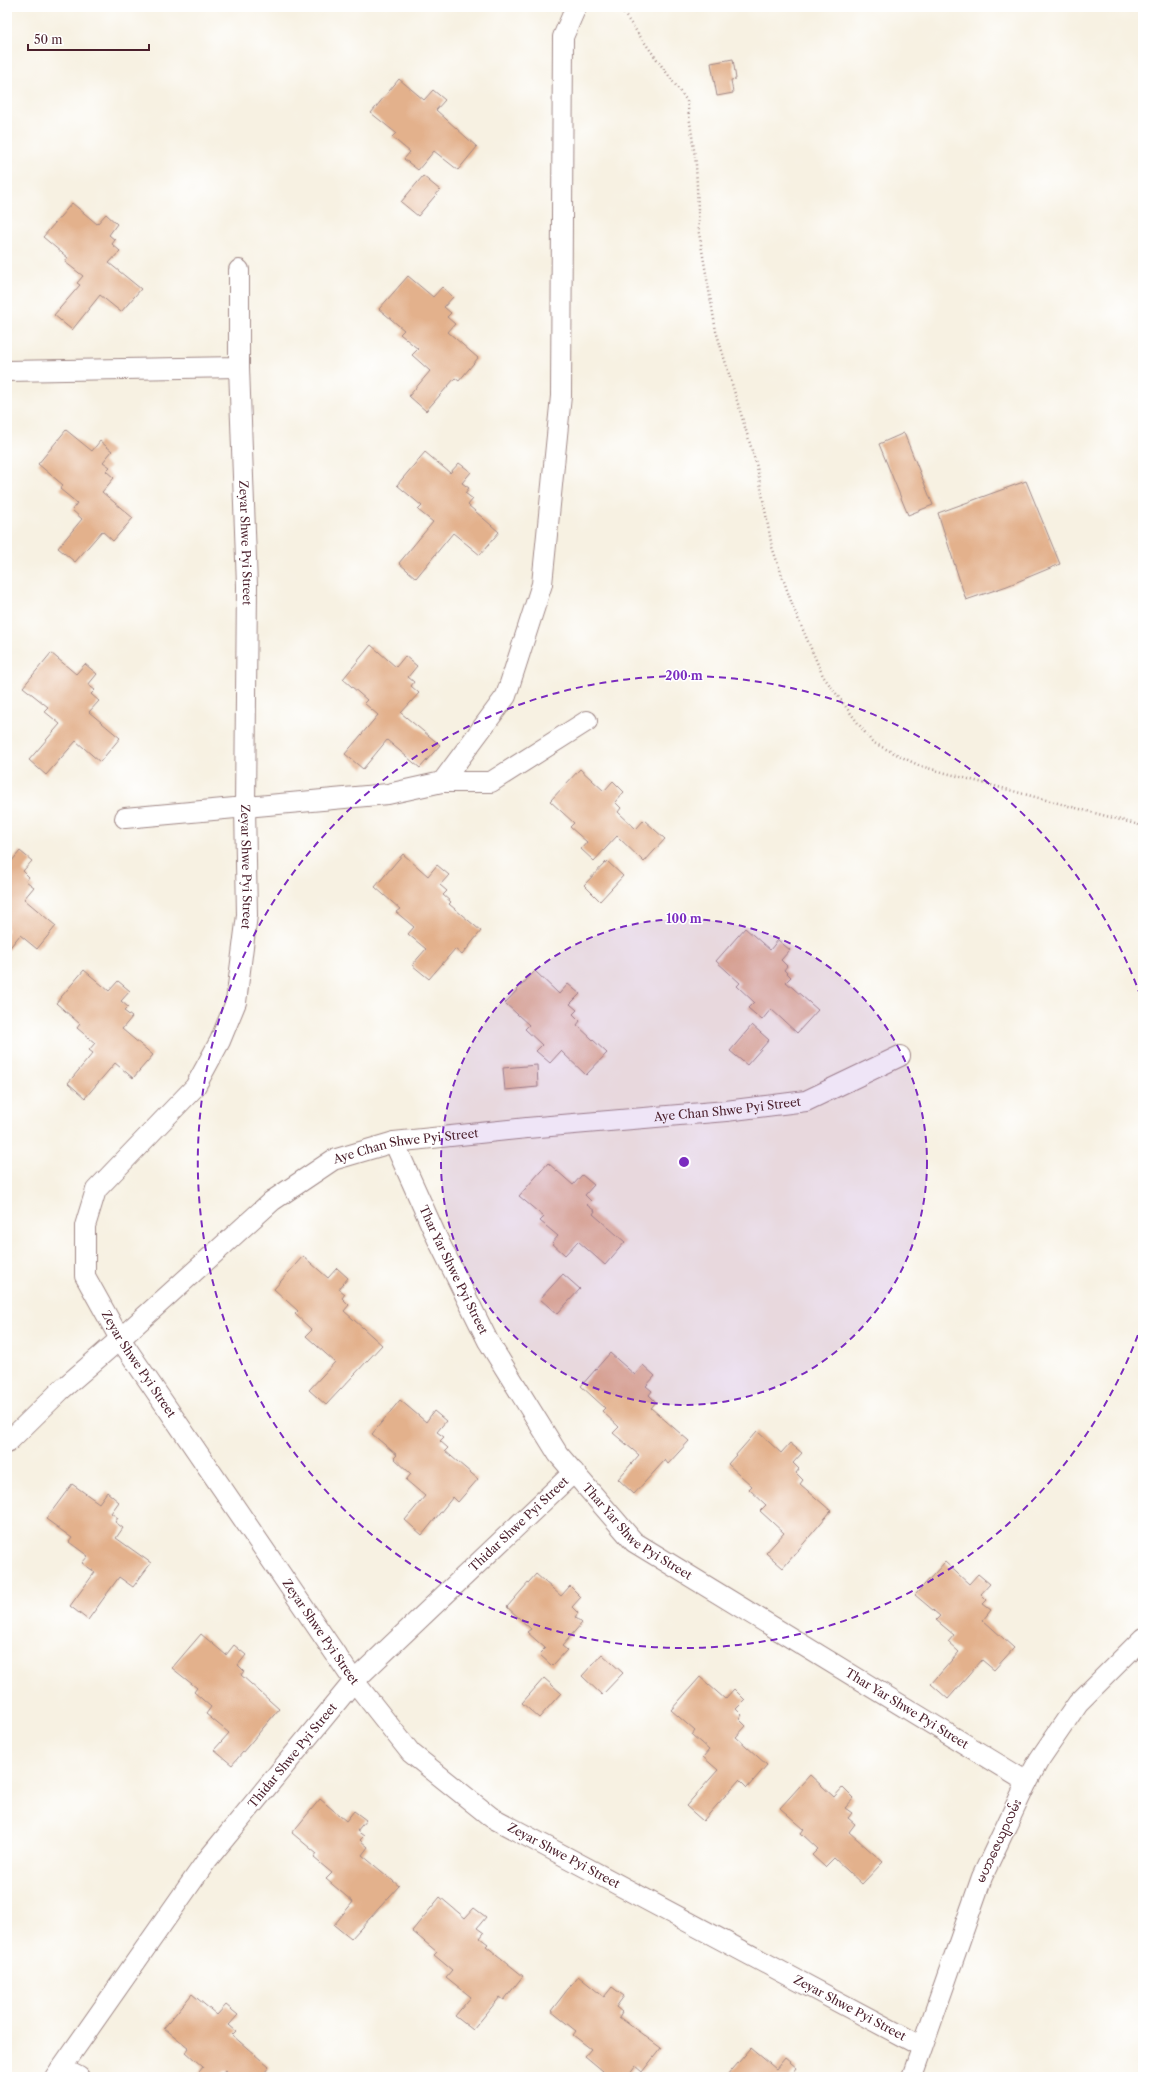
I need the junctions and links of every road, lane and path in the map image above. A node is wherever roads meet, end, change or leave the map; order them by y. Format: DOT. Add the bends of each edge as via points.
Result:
graph roads {
  1 [pos="576,7"];
  2 [pos="618,7"];
  3 [pos="239,270"];
  4 [pos="239,367"];
  5 [pos="7,371"];
  6 [pos="586,721"];
  7 [pos="442,782"];
  8 [pos="245,807"];
  9 [pos="125,818"];
  10 [pos="1143,826"];
  11 [pos="900,1056"];
  12 [pos="394,1142"];
  13 [pos="120,1339"];
  14 [pos="7,1442"];
  15 [pos="574,1472"];
  16 [pos="1143,1638"];
  17 [pos="354,1681"];
  18 [pos="1027,1782"];
  19 [pos="921,2046"];
  20 [pos="58,2072"];
  21 [pos="79,2077"];
  22 [pos="912,2077"];
  1 -- 7 [label="street" via="563,37 561,396 542,584 506,696"];
  2 -- 10 [label="path" via="687,101 696,164 699,233 716,331 756,467 772,548 793,607 823,676 872,742 920,766"];
  3 -- 4 [label="street, Zeyar Shwe Pyi Street"];
  4 -- 5 [label="street"];
  4 -- 8 [label="street, Zeyar Shwe Pyi Street" via="248,586"];
  6 -- 7 [label="street" via="490,782"];
  7 -- 8 [label="street" via="388,794"];
  8 -- 9 [label="street"];
  8 -- 13 [label="street, Zeyar Shwe Pyi Street" via="247,915 236,1002 220,1040 195,1087 96,1190 85,1226 85,1276"];
  11 -- 12 [label="street, Aye Chan Shwe Pyi Street" via="806,1101 726,1111"];
  12 -- 13 [label="street, Aye Chan Shwe Pyi Street" via="333,1160 272,1201"];
  12 -- 15 [label="street, Thar Yar Shwe Pyi Street" via="437,1238 488,1341 558,1454"];
  13 -- 14 [label="street, Aye Chan Shwe Pyi Street" via="60,1390"];
  13 -- 17 [label="street, Zeyar Shwe Pyi Street"];
  15 -- 17 [label="street, Thidar Shwe Pyi Street"];
  15 -- 18 [label="street, Thar Yar Shwe Pyi Street" via="634,1542"];
  16 -- 18 [label="street, မဟာဇေယျာလမ်း" via="1078,1703"];
  17 -- 19 [label="street, Zeyar Shwe Pyi Street" via="411,1753 491,1817"];
  17 -- 20 [label="street, Thidar Shwe Pyi Street" via="207,1860"];
  18 -- 19 [label="street, မဟာဇေယျာလမ်း" via="982,1877"];
  19 -- 22 [label="street, မဟာဇေယျာလမ်း"];
  20 -- 21 [label="street"];
}
